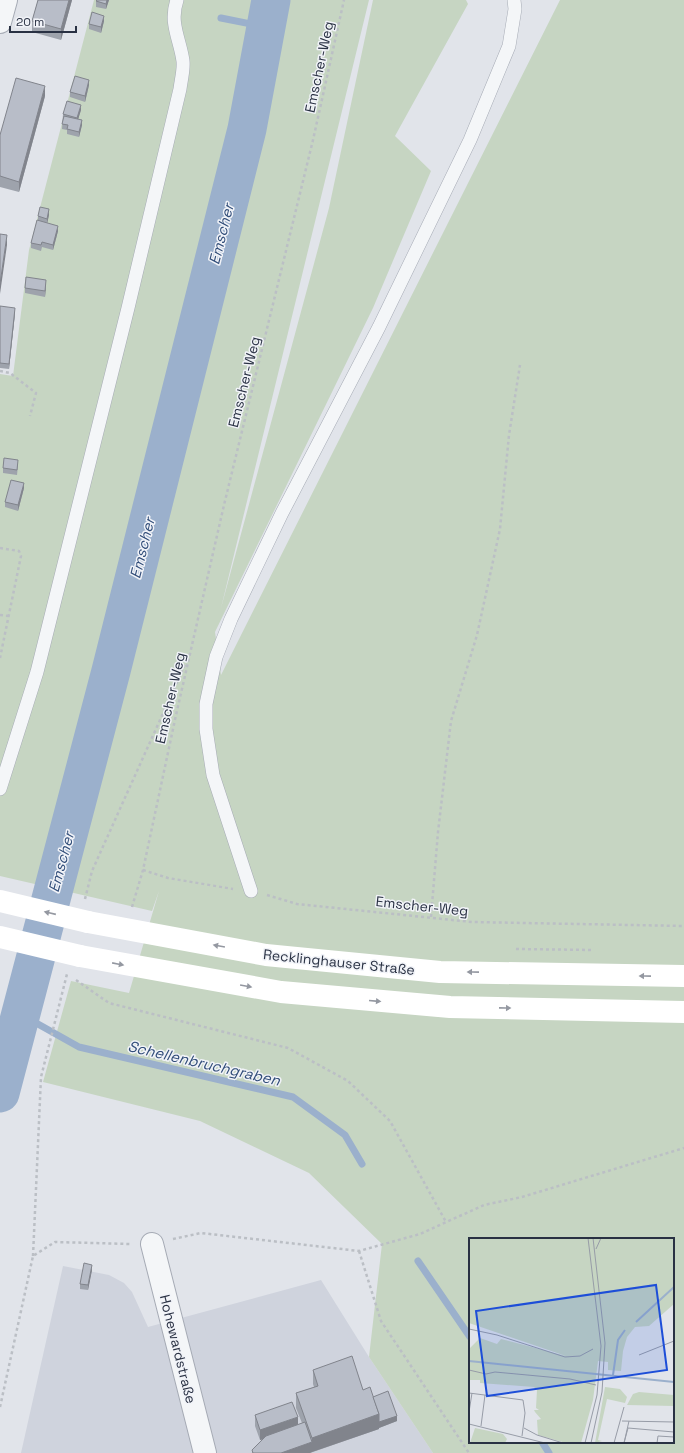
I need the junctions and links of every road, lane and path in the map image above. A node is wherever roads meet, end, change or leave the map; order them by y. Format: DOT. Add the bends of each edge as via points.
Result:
graph roads {
  1 [pos="6,0"];
  2 [pos="177,0"];
  3 [pos="344,0"];
  4 [pos="514,0"];
  5 [pos="0,22"];
  6 [pos="520,365"];
  7 [pos="0,371"];
  8 [pos="30,416"];
  9 [pos="0,548"];
  10 [pos="0,615"];
  11 [pos="9,616"];
  12 [pos="190,655"];
  13 [pos="0,658"];
  14 [pos="0,789"];
  15 [pos="143,870"];
  16 [pos="251,891"];
  17 [pos="86,896"];
  18 [pos="0,901"];
  19 [pos="132,906"];
  20 [pos="431,917"];
  21 [pos="684,926"];
  22 [pos="0,938"];
  23 [pos="514,949"];
  24 [pos="599,951"];
  25 [pos="73,965"];
  26 [pos="684,976"];
  27 [pos="76,980"];
  28 [pos="684,1012"];
  29 [pos="684,1148"];
  30 [pos="446,1222"];
  31 [pos="152,1244"];
  32 [pos="359,1251"];
  33 [pos="33,1256"];
  34 [pos="0,1407"];
  35 [pos="205,1453"];
  36 [pos="469,1453"];
  1 -- 5 [label="street"];
  2 -- 14 [label="lane" via="173,11 174,22 184,63 178,97 37,672"];
  3 -- 12 [label="path, Emscher-Weg"];
  4 -- 16 [label="lane" via="509,46 470,140 379,327 282,513 231,619 216,657 206,704 206,729 213,775"];
  6 -- 20 [label="path" via="509,435 500,529 476,635 451,722"];
  7 -- 8 [label="path" via="10,373 36,393"];
  9 -- 11 [label="path" via="19,551 21,556"];
  10 -- 11 [label="path"];
  11 -- 13 [label="path"];
  12 -- 15 [label="path, Emscher-Weg"];
  12 -- 17 [label="path" via="92,871"];
  15 -- 16 [label="path, Emscher-Weg" via="198,884"];
  15 -- 19 [label="path"];
  16 -- 20 [label="path, Emscher-Weg" via="297,904"];
  26 -- 18 [label="main road, Recklinghauser Straße, one-way, bridge" via="440,972 266,955 88,922"];
  20 -- 21 [label="path, Emscher-Weg" via="472,922"];
  22 -- 25 [label="main road, bridge"];
  23 -- 24 [label="path"];
  25 -- 28 [label="main road, one-way" via="281,992 450,1007"];
  25 -- 33 [label="path" via="59,1006 41,1077"];
  27 -- 30 [label="path" via="109,1003 288,1048 348,1082 390,1121"];
  29 -- 30 [label="path" via="522,1198 484,1205"];
  30 -- 32 [label="path" via="420,1234"];
  31 -- 32 [label="path" via="201,1233"];
  31 -- 33 [label="path" via="55,1242"];
  31 -- 35 [label="street, Hohewardstraße"];
  32 -- 36 [label="path" via="381,1320"];
  33 -- 34 [label="path"];
}
